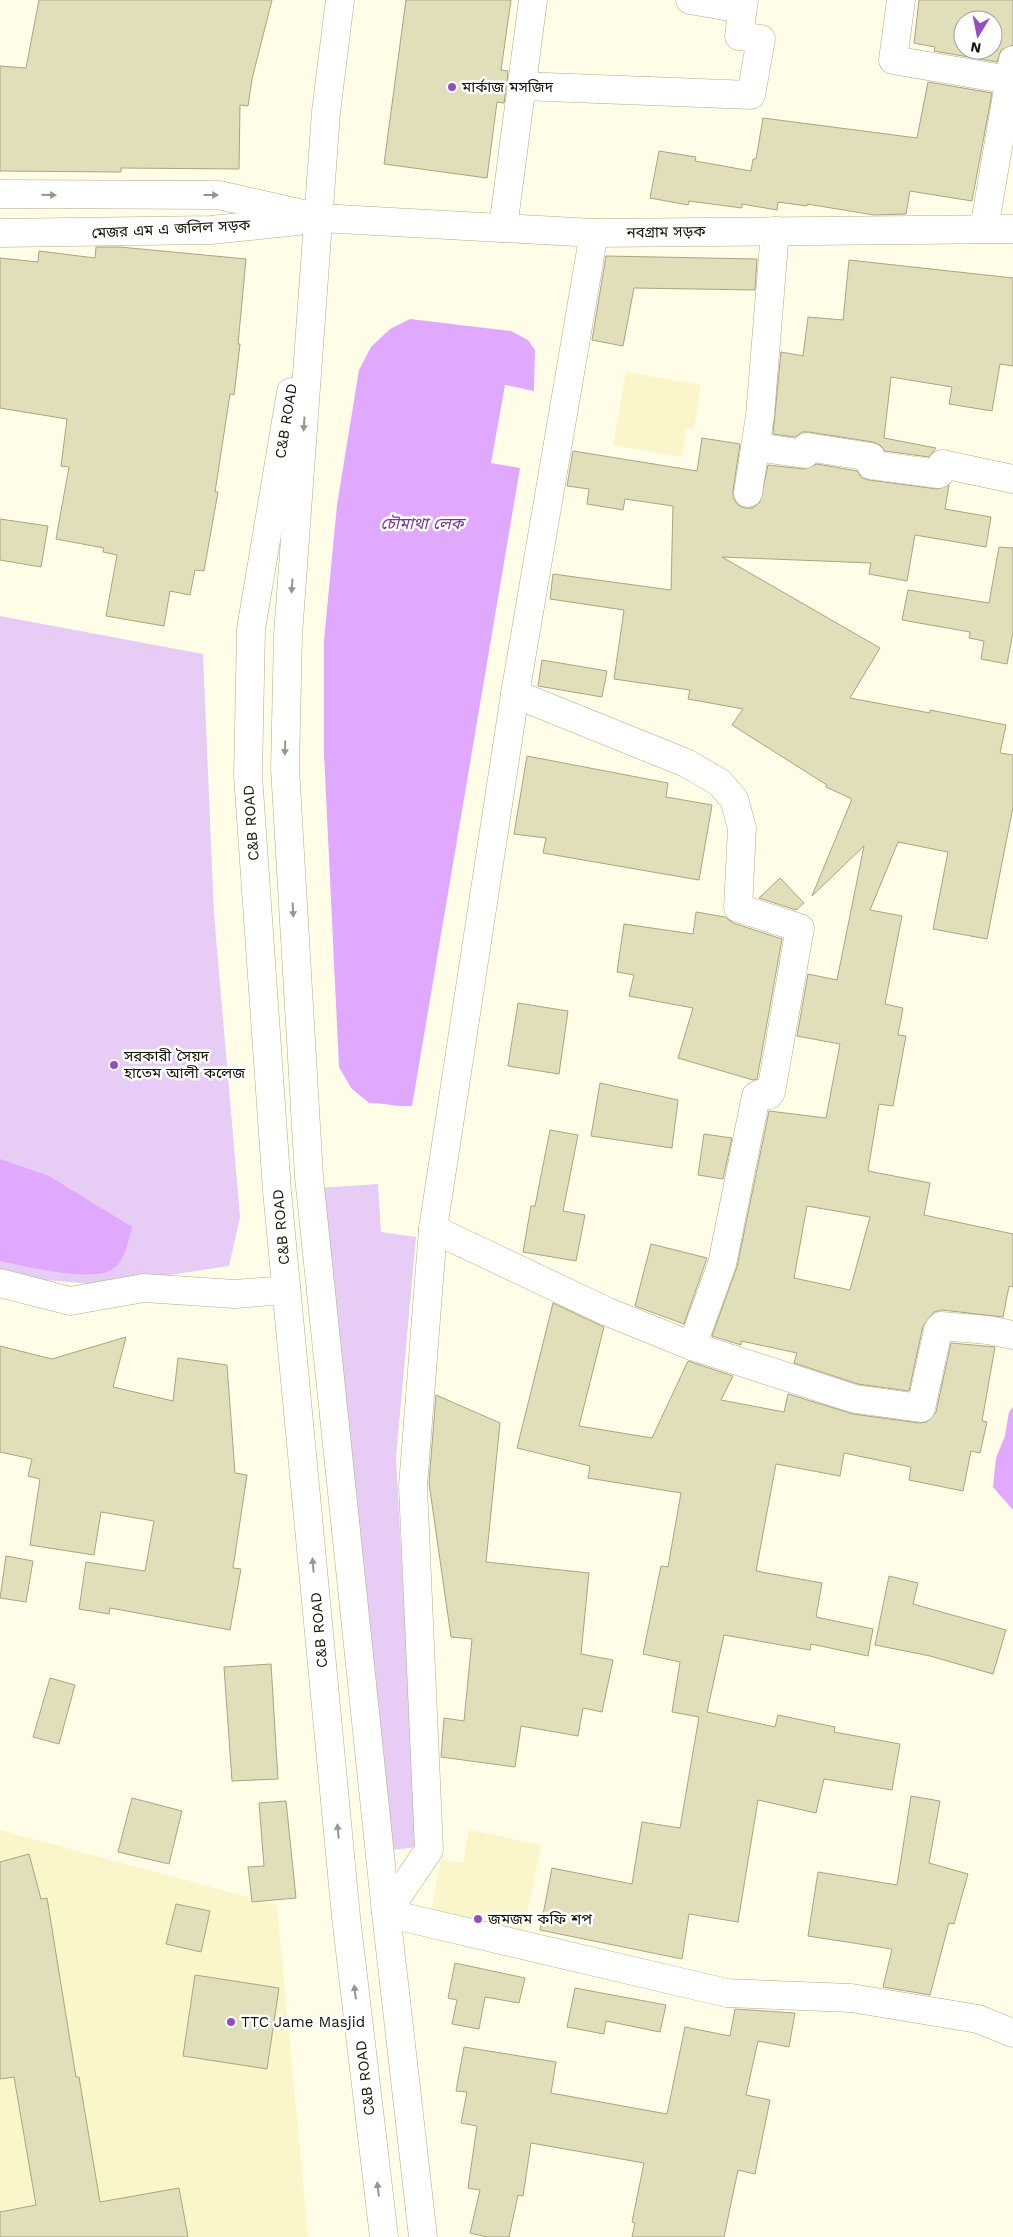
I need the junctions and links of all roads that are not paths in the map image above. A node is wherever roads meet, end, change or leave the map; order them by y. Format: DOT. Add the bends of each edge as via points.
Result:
graph roads {
  1 [pos="340,0"];
  2 [pos="533,0"];
  3 [pos="690,0"];
  4 [pos="901,0"];
  5 [pos="743,4"];
  6 [pos="1011,70"];
  7 [pos="521,86"];
  8 [pos="0,194"];
  9 [pos="320,218"];
  10 [pos="503,228"];
  11 [pos="984,229"];
  12 [pos="1013,229"];
  13 [pos="775,231"];
  14 [pos="0,233"];
  15 [pos="594,233"];
  16 [pos="755,447"];
  17 [pos="1013,479"];
  18 [pos="748,493"];
  19 [pos="515,694"];
  20 [pos="432,1229"];
  21 [pos="0,1283"];
  22 [pos="286,1290"];
  23 [pos="1013,1336"];
  24 [pos="692,1346"];
  25 [pos="386,1913"];
  26 [pos="1013,2033"];
  27 [pos="384,2237"];
  28 [pos="423,2237"];
  1 -- 9 [label="main road, C&B ROAD" via="326,112"];
  2 -- 7 [label="main road"];
  3 -- 5 [label="main road"];
  4 -- 6 [label="main road" via="893,60"];
  5 -- 7 [label="main road" via="739,36 761,39 751,95"];
  6 -- 11 [label="main road"];
  7 -- 10 [label="main road"];
  8 -- 9 [label="main road, মেজর এম এ জলিল সড়ক, one-way" via="219,195"];
  9 -- 10 [label="main road, নবগ্রাম সড়ক"];
  9 -- 14 [label="main road, মেজর এম এ জলিল সড়ক" via="211,230"];
  9 -- 22 [label="main road, C&B ROAD" via="251,629 248,775"];
  9 -- 25 [label="main road, C&B ROAD, one-way" via="288,635 285,768 309,1177"];
  10 -- 15 [label="main road, নবগ্রাম সড়ক"];
  11 -- 12 [label="main road, নবগ্রাম সড়ক"];
  11 -- 13 [label="main road, নবগ্রাম সড়ক"];
  13 -- 15 [label="main road, নবগ্রাম সড়ক"];
  13 -- 16 [label="main road"];
  15 -- 19 [label="main road"];
  16 -- 17 [label="main road" via="805,454 807,447 871,457 871,465 939,474 942,464"];
  16 -- 18 [label="main road"];
  19 -- 20 [label="main road"];
  19 -- 24 [label="main road" via="686,763 719,782 734,799 742,828 738,908 800,928 771,1092 756,1096 722,1264"];
  20 -- 24 [label="main road" via="608,1312"];
  20 -- 25 [label="main road" via="413,1486 429,1850"];
  21 -- 22 [label="main road" via="70,1301 144,1288 235,1294"];
  27 -- 22 [label="main road, C&B ROAD, one-way" via="346,1917"];
  23 -- 24 [label="main road" via="988,1330 941,1326 923,1405 917,1408 855,1399"];
  25 -- 26 [label="main road" via="727,1993 851,1998 978,2019"];
  25 -- 28 [label="main road, C&B ROAD"];
}
